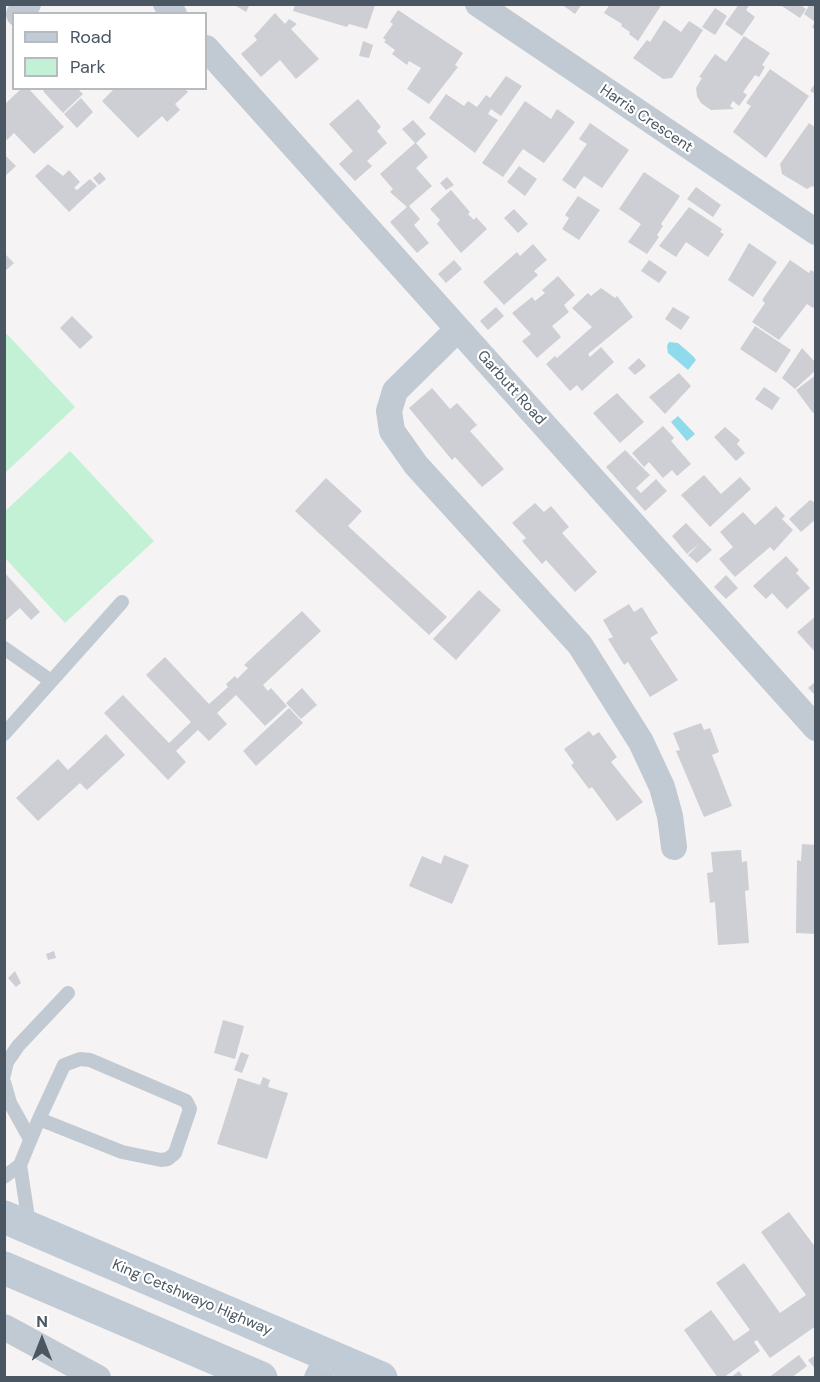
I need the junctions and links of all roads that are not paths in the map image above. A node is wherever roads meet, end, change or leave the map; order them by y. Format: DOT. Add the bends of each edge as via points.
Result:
graph roads {
  1 [pos="478,4"];
  2 [pos="207,49"];
  3 [pos="816,232"];
  4 [pos="458,329"];
  5 [pos="122,602"];
  6 [pos="4,648"];
  7 [pos="51,681"];
  8 [pos="816,728"];
  9 [pos="4,734"];
  10 [pos="674,847"];
  11 [pos="68,993"];
  12 [pos="4,1075"];
  13 [pos="4,1082"];
  14 [pos="39,1119"];
  15 [pos="30,1139"];
  16 [pos="20,1166"];
  17 [pos="4,1177"];
  18 [pos="17,1222"];
  19 [pos="4,1268"];
  20 [pos="4,1328"];
  21 [pos="322,1366"];
  22 [pos="98,1377"];
  23 [pos="261,1377"];
  24 [pos="381,1377"];
  1 -- 3 [label="street, Harris Crescent"];
  2 -- 4 [label="street, Garbutt Road"];
  4 -- 8 [label="street, Garbutt Road"];
  4 -- 10 [label="street" via="395,392 389,411 392,431 416,465 580,645 640,742 662,787"];
  5 -- 7 [label="lane"];
  6 -- 7 [label="lane"];
  7 -- 9 [label="lane"];
  11 -- 12 [label="lane" via="18,1046"];
  13 -- 15 [label="lane" via="10,1103"];
  14 -- 14 [label="lane" via="122,1152 161,1160 175,1154 190,1109 186,1101 80,1059 64,1065"];
  14 -- 15 [label="lane"];
  15 -- 16 [label="lane"];
  16 -- 17 [label="lane"];
  16 -- 18 [label="lane"];
  18 -- 21 [label="main road, King Cetshwayo Highway"];
  19 -- 23 [label="main road"];
  20 -- 22 [label="street"];
  21 -- 24 [label="main road, King Cetshwayo Highway"];
}
